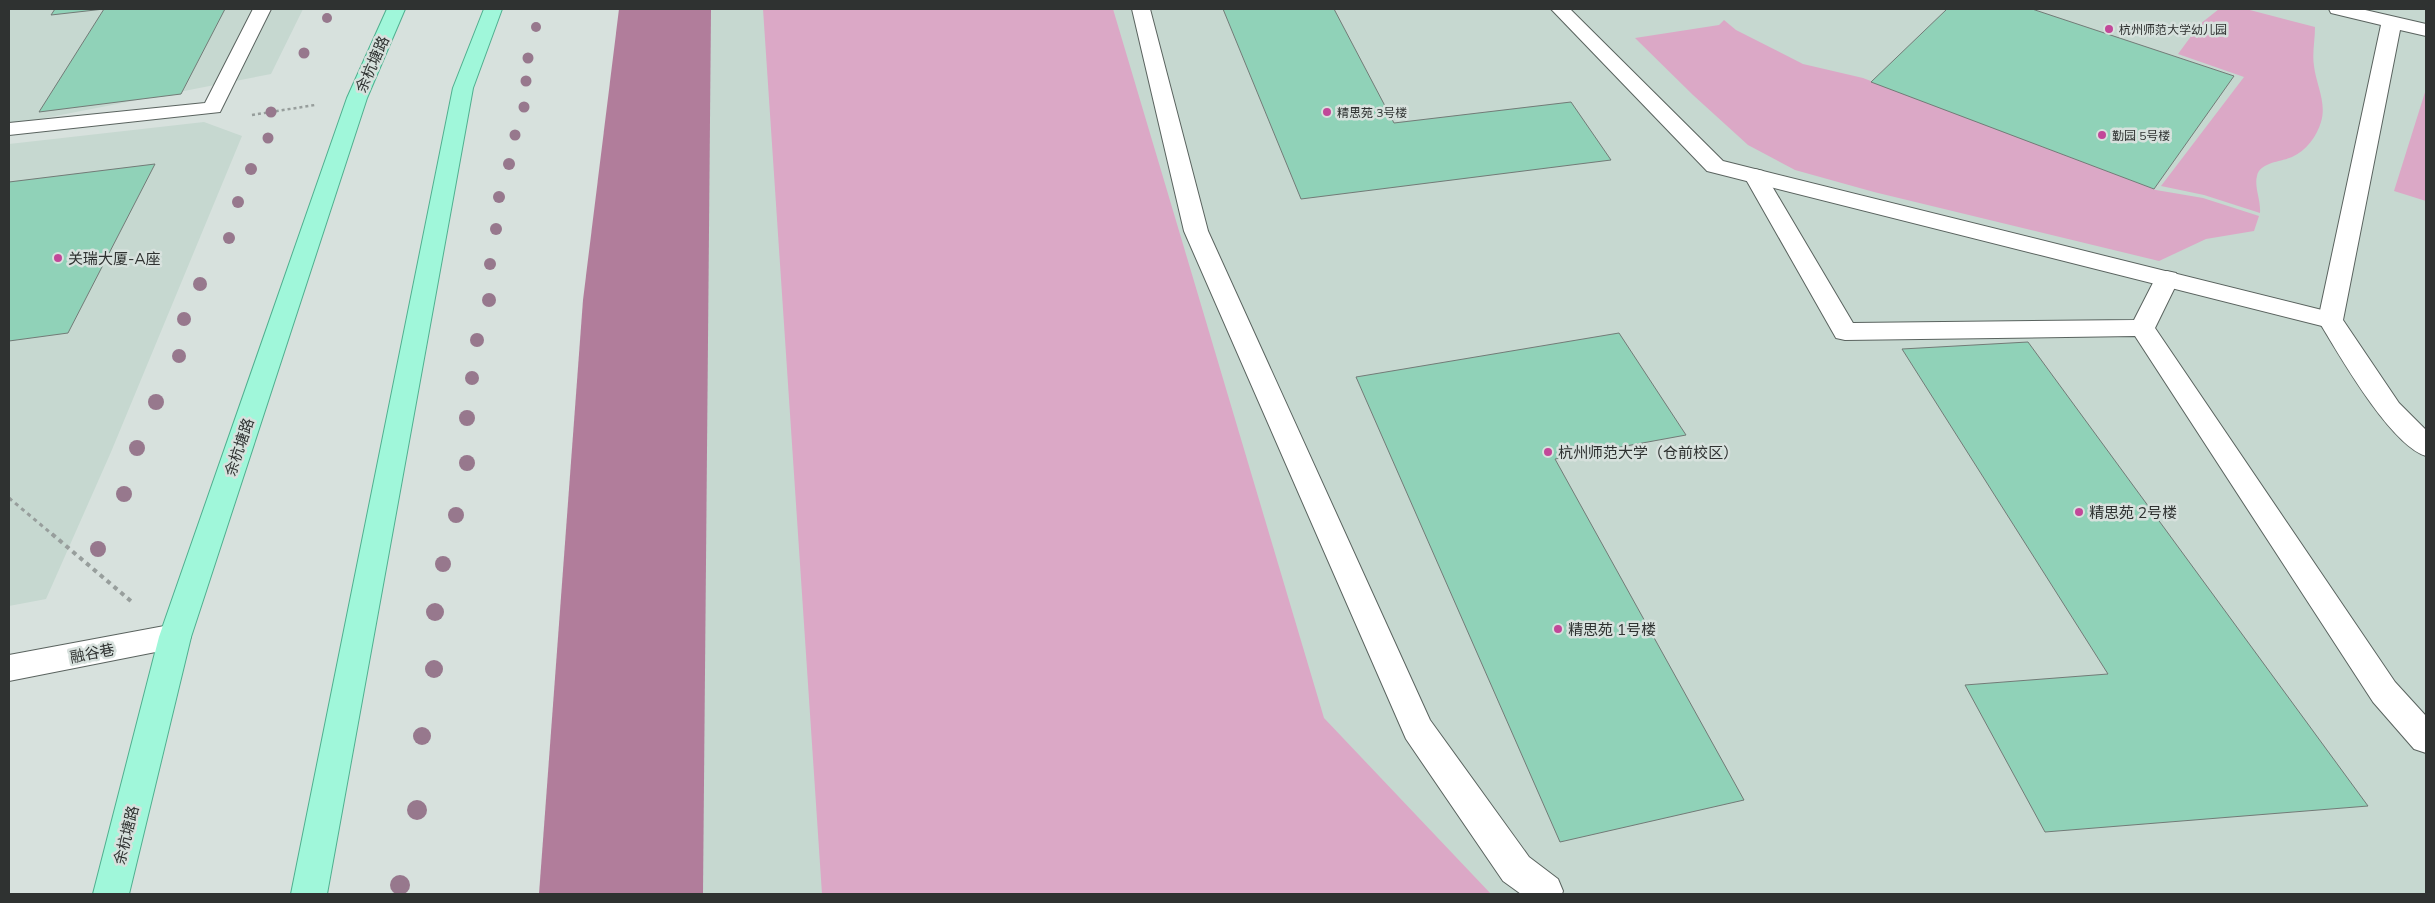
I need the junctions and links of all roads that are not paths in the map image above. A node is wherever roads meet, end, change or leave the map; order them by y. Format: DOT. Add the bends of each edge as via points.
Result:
graph roads {
  1 [pos="262,9"];
  2 [pos="396,9"];
  3 [pos="493,9"];
  4 [pos="1141,9"];
  5 [pos="1560,9"];
  6 [pos="2338,9"];
  7 [pos="2392,22"];
  8 [pos="2426,30"];
  9 [pos="9,129"];
  10 [pos="1755,176"];
  11 [pos="2167,279"];
  12 [pos="2330,320"];
  13 [pos="2142,328"];
  14 [pos="2426,446"];
  15 [pos="175,638"];
  16 [pos="9,668"];
  17 [pos="2426,740"];
  18 [pos="1545,891"];
  19 [pos="111,894"];
  20 [pos="309,894"];
  1 -- 9 [label="street" via="213,108"];
  2 -- 15 [label="main road, 余杭塘路" via="357,98"];
  3 -- 20 [label="main road" via="463,88"];
  4 -- 18 [label="street" via="1196,231 1418,729 1516,869"];
  5 -- 10 [label="street" via="1715,166"];
  6 -- 7 [label="street"];
  7 -- 8 [label="street"];
  7 -- 12 [label="street"];
  10 -- 11 [label="street"];
  10 -- 13 [label="street" via="1845,332"];
  11 -- 12 [label="street"];
  11 -- 13 [label="street"];
  12 -- 14 [label="street" via="2390,410"];
  13 -- 17 [label="street" via="2384,692"];
  15 -- 16 [label="street, 融谷巷"];
  15 -- 19 [label="main road, 余杭塘路"];
}
